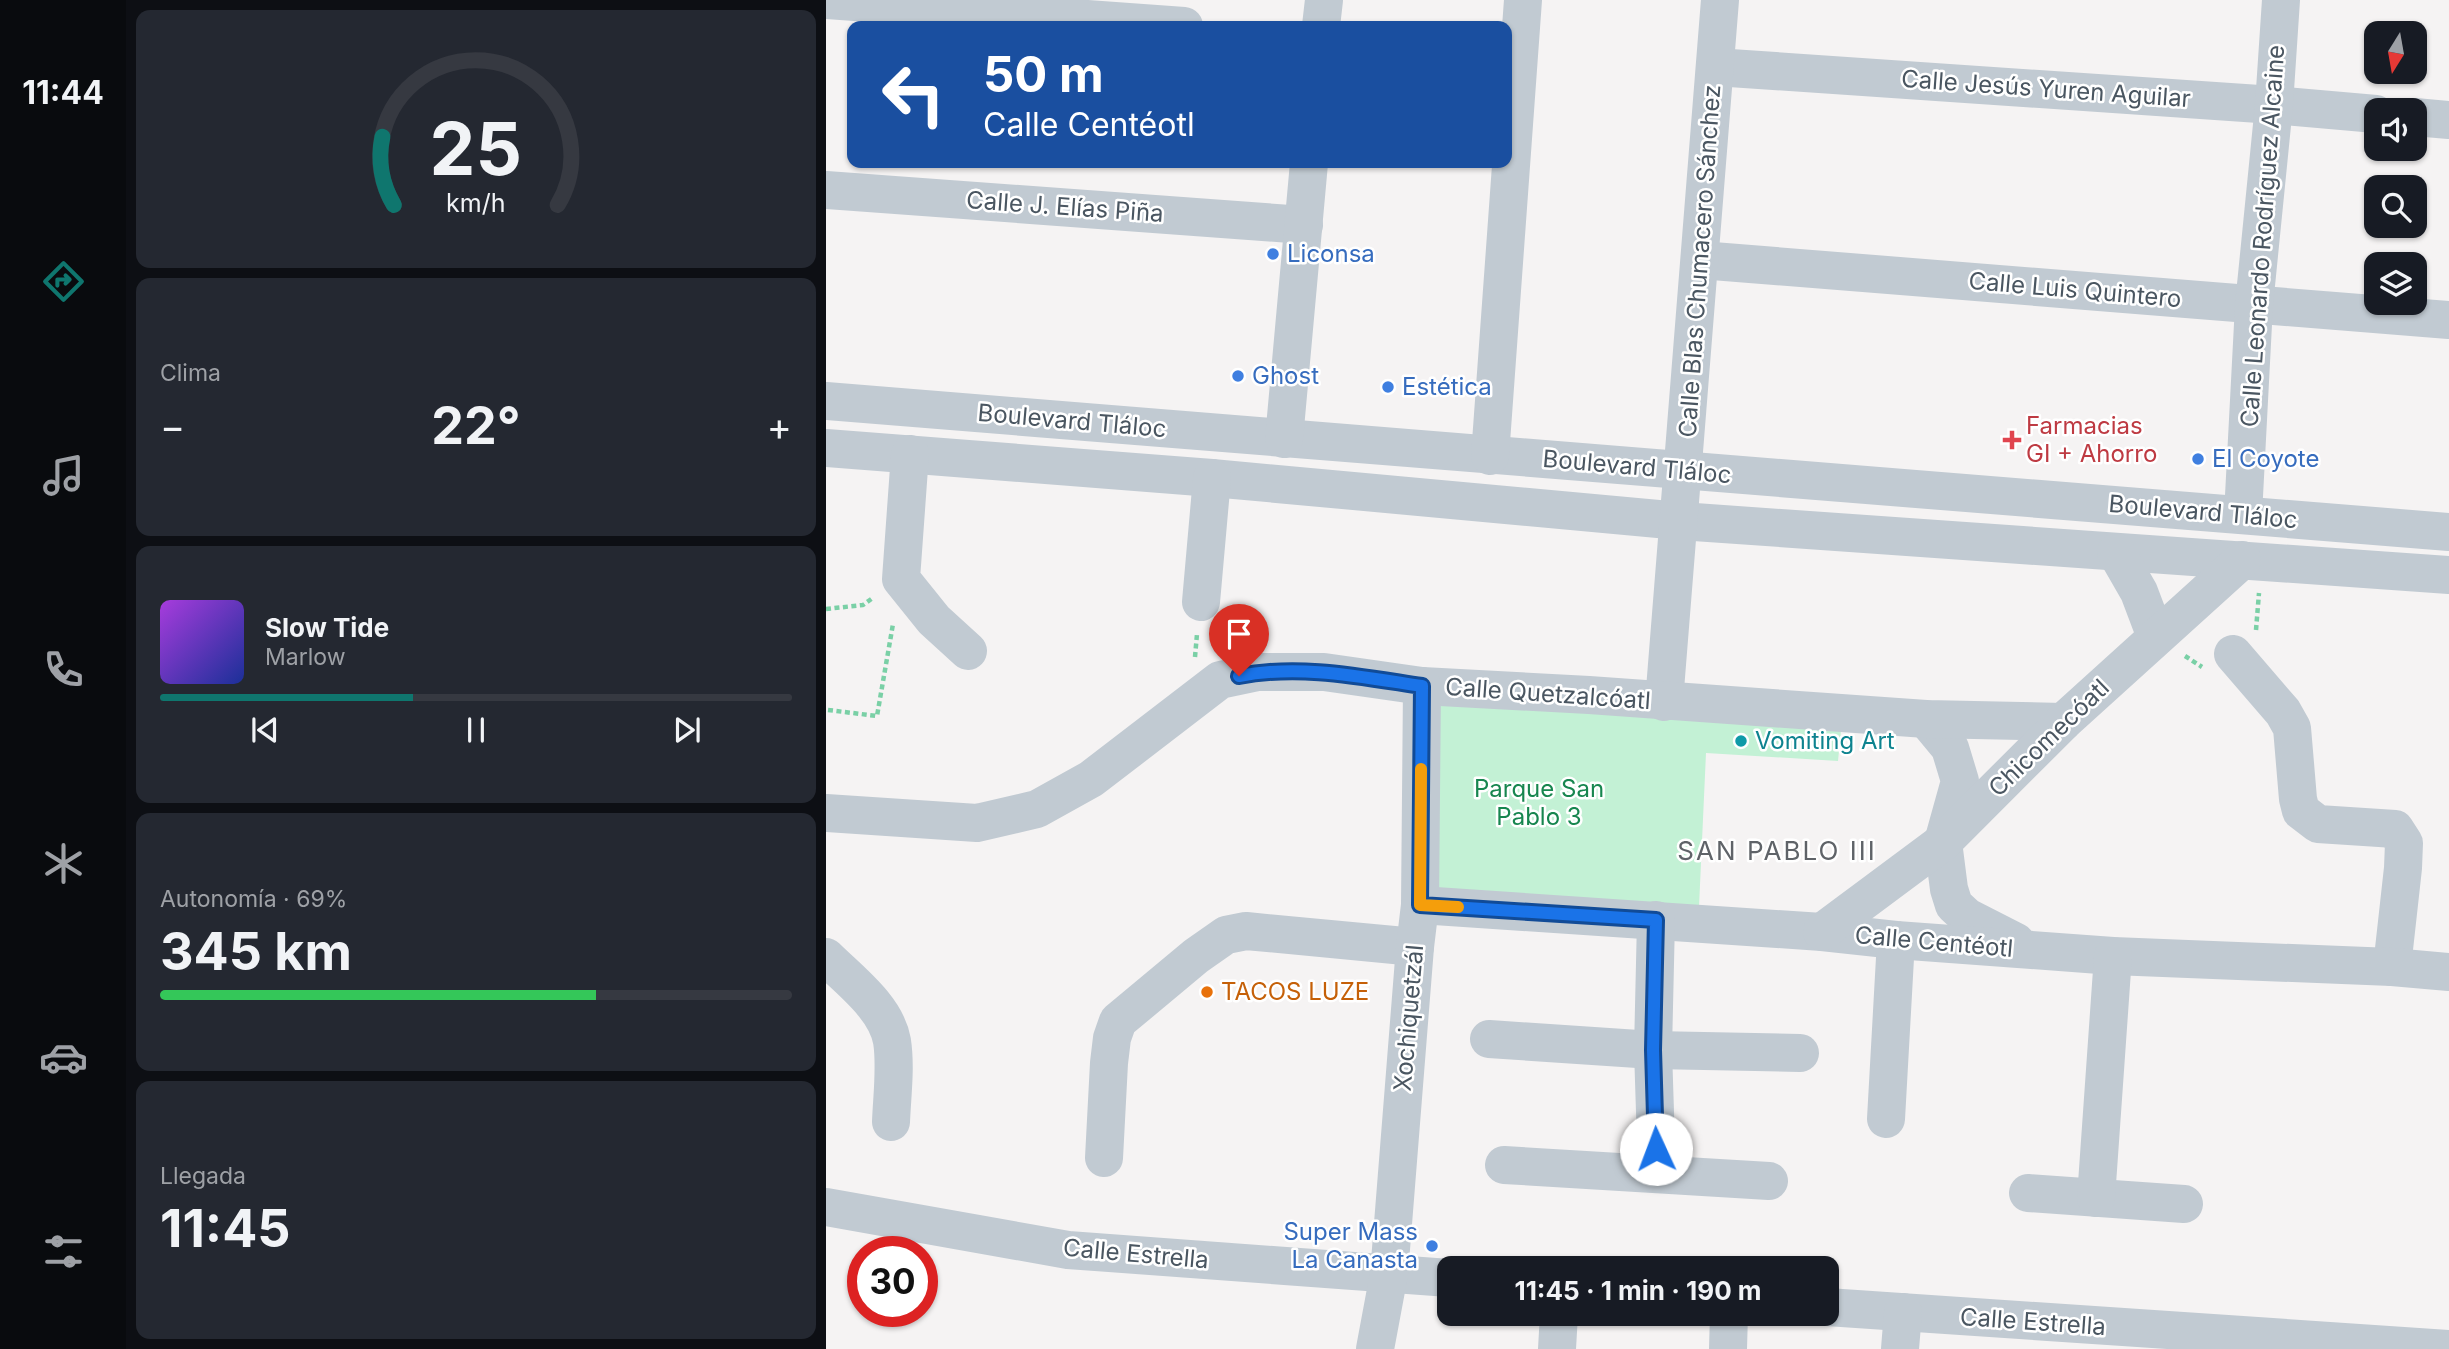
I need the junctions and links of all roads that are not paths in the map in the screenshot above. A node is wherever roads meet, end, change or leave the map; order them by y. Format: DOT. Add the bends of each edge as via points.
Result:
graph roads {
  1 [pos="826,0"];
  2 [pos="1324,0"];
  3 [pos="1523,0"];
  4 [pos="1720,0"];
  5 [pos="2281,0"];
  6 [pos="1115,21"];
  7 [pos="1322,21"];
  8 [pos="1715,67"];
  9 [pos="2274,105"];
  10 [pos="2364,113"];
  11 [pos="2427,118"];
  12 [pos="2449,120"];
  13 [pos="1512,152"];
  14 [pos="1309,168"];
  15 [pos="1511,168"];
  16 [pos="826,190"];
  17 [pos="1304,225"];
  18 [pos="1700,260"];
  19 [pos="2254,305"];
  20 [pos="2449,320"];
  21 [pos="826,401"];
  22 [pos="1284,439"];
  23 [pos="826,449"];
  24 [pos="910,454"];
  25 [pos="1490,456"];
  26 [pos="1684,471"];
  27 [pos="1212,478"];
  28 [pos="2243,515"];
  29 [pos="1680,521"];
  30 [pos="2449,533"];
  31 [pos="2116,552"];
  32 [pos="2242,560"];
  33 [pos="2449,575"];
  34 [pos="1201,602"];
  35 [pos="2156,637"];
  36 [pos="968,651"];
  37 [pos="2234,654"];
  38 [pos="1422,686"];
  39 [pos="1664,702"];
  40 [pos="1926,719"];
  41 [pos="2063,722"];
  42 [pos="826,813"];
  43 [pos="1943,842"];
  44 [pos="1420,905"];
  45 [pos="1656,920"];
  46 [pos="1822,932"];
  47 [pos="1896,940"];
  48 [pos="1415,947"];
  49 [pos="2031,949"];
  50 [pos="2113,956"];
  51 [pos="826,957"];
  52 [pos="2392,967"];
  53 [pos="2449,972"];
  54 [pos="1489,1039"];
  55 [pos="1653,1050"];
  56 [pos="1800,1053"];
  57 [pos="1886,1119"];
  58 [pos="891,1122"];
  59 [pos="1104,1158"];
  60 [pos="1504,1165"];
  61 [pos="1657,1174"];
  62 [pos="1769,1181"];
  63 [pos="2028,1193"];
  64 [pos="2096,1198"];
  65 [pos="2184,1204"];
  66 [pos="826,1207"];
  67 [pos="1389,1274"];
  68 [pos="1437,1277"];
  69 [pos="1839,1311"];
  70 [pos="1558,1326"];
  71 [pos="1729,1326"];
  72 [pos="1901,1331"];
  73 [pos="2071,1337"];
  74 [pos="2245,1343"];
  75 [pos="2351,1346"];
  76 [pos="1375,1349"];
  77 [pos="1557,1349"];
  78 [pos="1728,1349"];
  79 [pos="2449,1349"];
  1 -- 6 [label="street"];
  2 -- 7 [label="street"];
  3 -- 13 [label="street"];
  4 -- 8 [label="street, Calle Blas Chumacero Sánchez"];
  5 -- 9 [label="street, Calle Leonardo Rodríguez Alcaine"];
  8 -- 9 [label="street, Calle Jesús Yuren Aguilar"];
  8 -- 18 [label="street, Calle Blas Chumacero Sánchez"];
  9 -- 10 [label="street, Calle Jesús Yuren Aguilar"];
  9 -- 19 [label="street, Calle Leonardo Rodríguez Alcaine"];
  11 -- 12 [label="street"];
  14 -- 17 [label="street"];
  15 -- 25 [label="street"];
  16 -- 17 [label="street, Calle J. Elías Piña"];
  17 -- 22 [label="street"];
  18 -- 19 [label="street, Calle Luis Quintero"];
  18 -- 26 [label="street, Calle Blas Chumacero Sánchez"];
  19 -- 20 [label="street, Calle Luis Quintero"];
  19 -- 28 [label="street, Calle Leonardo Rodríguez Alcaine"];
  21 -- 22 [label="street, Boulevard Tláloc"];
  22 -- 25 [label="street, Boulevard Tláloc"];
  23 -- 24 [label="street, Boulevard Tláloc"];
  24 -- 27 [label="street, Boulevard Tláloc"];
  24 -- 36 [label="street" via="901,579 934,620"];
  25 -- 26 [label="street, Boulevard Tláloc"];
  26 -- 28 [label="street, Boulevard Tláloc"];
  26 -- 29 [label="street, Calle Blas Chumacero Sánchez"];
  27 -- 29 [label="street, Boulevard Tláloc"];
  27 -- 34 [label="street"];
  28 -- 30 [label="street, Boulevard Tláloc"];
  29 -- 31 [label="street, Boulevard Tláloc"];
  29 -- 39 [label="street, Calle Blas Chumacero Sánchez"];
  31 -- 32 [label="street, Boulevard Tláloc"];
  31 -- 35 [label="street" via="2139,592"];
  32 -- 33 [label="street, Boulevard Tláloc"];
  32 -- 35 [label="street, Chicomecóatl"];
  35 -- 41 [label="street, Chicomecóatl"];
  37 -- 52 [label="street" via="2292,728 2301,811 2318,824 2395,829 2404,843"];
  38 -- 39 [label="street, Calle Quetzalcóatl"];
  38 -- 42 [label="street, Calle Quetzalcóatl" via="1324,672 1258,672 1220,680 1091,779 1037,809 977,823"];
  38 -- 44 [label="street, Xochiquetzál"];
  39 -- 40 [label="street, Calle Quetzalcóatl"];
  40 -- 41 [label="street, Calle Quetzalcóatl"];
  40 -- 43 [label="street" via="1950,748 1960,780"];
  41 -- 43 [label="street, Chicomecóatl"];
  43 -- 46 [label="street, Chicomecóatl"];
  43 -- 49 [label="street" via="1954,905 1967,917"];
  44 -- 45 [label="street, Calle Centéotl"];
  44 -- 48 [label="street, Xochiquetzál"];
  45 -- 46 [label="street, Calle Centéotl"];
  45 -- 55 [label="street"];
  46 -- 47 [label="street, Calle Centéotl"];
  47 -- 49 [label="street, Calle Centéotl"];
  47 -- 57 [label="street"];
  48 -- 59 [label="street" via="1246,931 1226,935 1118,1021 1109,1063"];
  48 -- 67 [label="street, Xochiquetzál"];
  49 -- 50 [label="street, Calle Centéotl"];
  50 -- 52 [label="street, Calle Centéotl"];
  50 -- 64 [label="street"];
  51 -- 58 [label="street" via="878,1010 888,1028 893,1065"];
  52 -- 53 [label="street, Calle Centéotl"];
  54 -- 55 [label="street"];
  55 -- 56 [label="street"];
  55 -- 61 [label="street"];
  60 -- 61 [label="street"];
  61 -- 62 [label="street"];
  63 -- 64 [label="street"];
  64 -- 65 [label="street"];
  66 -- 67 [label="street, Calle Estrella" via="1069,1250"];
  67 -- 68 [label="street, Calle Estrella"];
  67 -- 76 [label="street, Xochiquetzál"];
  69 -- 72 [label="street, Calle Estrella"];
  70 -- 77 [label="street"];
  71 -- 78 [label="street"];
  72 -- 73 [label="street, Calle Estrella"];
  73 -- 74 [label="street, Calle Estrella"];
  74 -- 75 [label="street, Calle Estrella"];
  75 -- 79 [label="street, Calle Estrella"];
}
